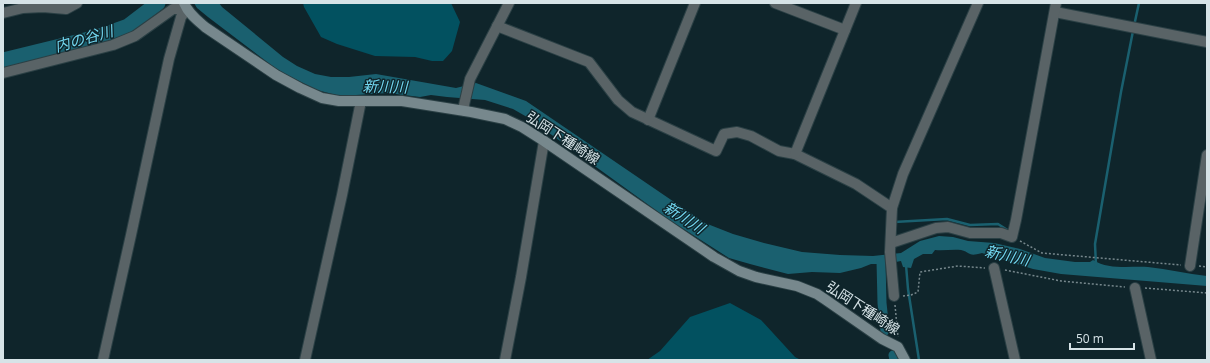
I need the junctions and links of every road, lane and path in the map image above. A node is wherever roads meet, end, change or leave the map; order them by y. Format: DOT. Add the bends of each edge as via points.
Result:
graph roads {
  1 [pos="77,3"];
  2 [pos="509,3"];
  3 [pos="695,3"];
  4 [pos="775,3"];
  5 [pos="856,3"];
  6 [pos="978,3"];
  7 [pos="186,6"];
  8 [pos="1055,7"];
  9 [pos="3,13"];
  10 [pos="497,26"];
  11 [pos="845,30"];
  12 [pos="1207,42"];
  13 [pos="3,73"];
  14 [pos="361,101"];
  15 [pos="464,108"];
  16 [pos="648,120"];
  17 [pos="544,141"];
  18 [pos="795,154"];
  19 [pos="1207,155"];
  20 [pos="892,213"];
  21 [pos="1012,237"];
  22 [pos="891,248"];
  23 [pos="1190,266"];
  24 [pos="1207,267"];
  25 [pos="994,268"];
  26 [pos="1135,288"];
  27 [pos="1207,293"];
  28 [pos="911,295"];
  29 [pos="894,296"];
  30 [pos="898,347"];
  31 [pos="103,360"];
  32 [pos="305,360"];
  33 [pos="505,360"];
  34 [pos="905,360"];
  35 [pos="1015,360"];
  36 [pos="1151,360"];
  1 -- 9 [label="street" via="66,9 23,8"];
  2 -- 10 [label="street"];
  3 -- 16 [label="street"];
  4 -- 11 [label="street"];
  5 -- 11 [label="street"];
  6 -- 20 [label="street" via="903,174"];
  7 -- 13 [label="street" via="173,9 135,36 113,45"];
  7 -- 14 [label="main road, 弘岡下種崎線" via="205,27 276,75 322,98"];
  7 -- 31 [label="street" via="169,59"];
  8 -- 12 [label="street"];
  8 -- 21 [label="street"];
  10 -- 15 [label="street" via="470,79"];
  10 -- 16 [label="street" via="589,62 618,100 632,112"];
  11 -- 18 [label="street"];
  14 -- 15 [label="main road, 弘岡下種崎線" via="402,101"];
  14 -- 32 [label="street"];
  15 -- 17 [label="main road, 弘岡下種崎線" via="505,119"];
  16 -- 18 [label="street" via="716,151 724,134 737,132 752,136 779,151"];
  17 -- 30 [label="main road, 弘岡下種崎線" via="726,264 756,277 797,286 817,294 882,339"];
  17 -- 33 [label="street"];
  18 -- 20 [label="street" via="856,184"];
  19 -- 23 [label="street"];
  20 -- 22 [label="street"];
  21 -- 22 [label="street" via="1001,233 970,233 948,227 936,228"];
  21 -- 23 [label="path" via="1042,252"];
  22 -- 29 [label="street"];
  23 -- 24 [label="path"];
  25 -- 26 [label="path" via="1061,281"];
  25 -- 28 [label="path" via="958,266 920,272 918,292"];
  25 -- 35 [label="street"];
  26 -- 27 [label="path"];
  26 -- 36 [label="street"];
  29 -- 30 [label="path"];
  30 -- 34 [label="main road, 弘岡下種崎線"];
}
